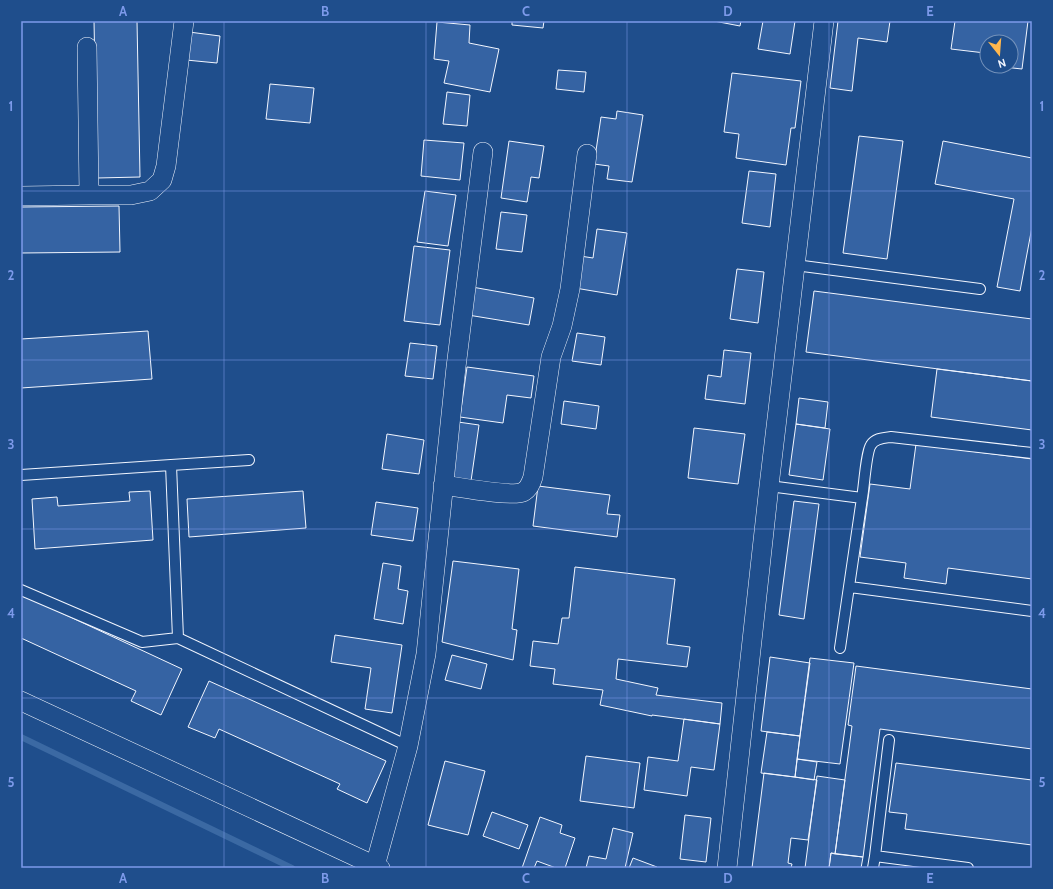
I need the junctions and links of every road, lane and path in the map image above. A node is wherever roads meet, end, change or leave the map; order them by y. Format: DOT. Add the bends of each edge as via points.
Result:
graph roads {
  1 [pos="184,21"];
  2 [pos="824,21"];
  3 [pos="87,47"];
  4 [pos="483,152"];
  5 [pos="587,154"];
  6 [pos="89,195"];
  7 [pos="21,196"];
  8 [pos="795,265"];
  9 [pos="980,290"];
  10 [pos="1032,453"];
  11 [pos="249,460"];
  12 [pos="171,465"];
  13 [pos="21,475"];
  14 [pos="443,485"];
  15 [pos="769,486"];
  16 [pos="862,498"];
  17 [pos="850,587"];
  18 [pos="21,590"];
  19 [pos="1032,611"];
  20 [pos="178,638"];
  21 [pos="840,648"];
  22 [pos="21,701"];
  23 [pos="888,740"];
  24 [pos="408,746"];
  25 [pos="875,856"];
  26 [pos="378,867"];
  27 [pos="727,868"];
  28 [pos="873,868"];
  29 [pos="968,868"];
  1 -- 6 [label="street" via="166,166 162,180 150,191 131,195"];
  2 -- 8 [label="street"];
  3 -- 6 [label="street"];
  4 -- 14 [label="street"];
  5 -- 14 [label="street" via="570,289 562,326 551,357 530,486 524,492 512,494"];
  6 -- 7 [label="street"];
  8 -- 9 [label="lane"];
  8 -- 15 [label="street"];
  10 -- 16 [label="lane" via="891,437 879,439 871,444 868,454"];
  11 -- 12 [label="lane"];
  12 -- 13 [label="lane"];
  12 -- 20 [label="lane"];
  14 -- 24 [label="street" via="426,654"];
  15 -- 16 [label="lane"];
  15 -- 27 [label="street"];
  16 -- 17 [label="lane"];
  17 -- 19 [label="lane"];
  17 -- 21 [label="lane"];
  18 -- 20 [label="lane" via="142,642"];
  20 -- 24 [label="lane"];
  22 -- 26 [label="street"];
  23 -- 25 [label="lane"];
  24 -- 26 [label="street"];
  25 -- 28 [label="lane"];
  25 -- 29 [label="lane"];
}
